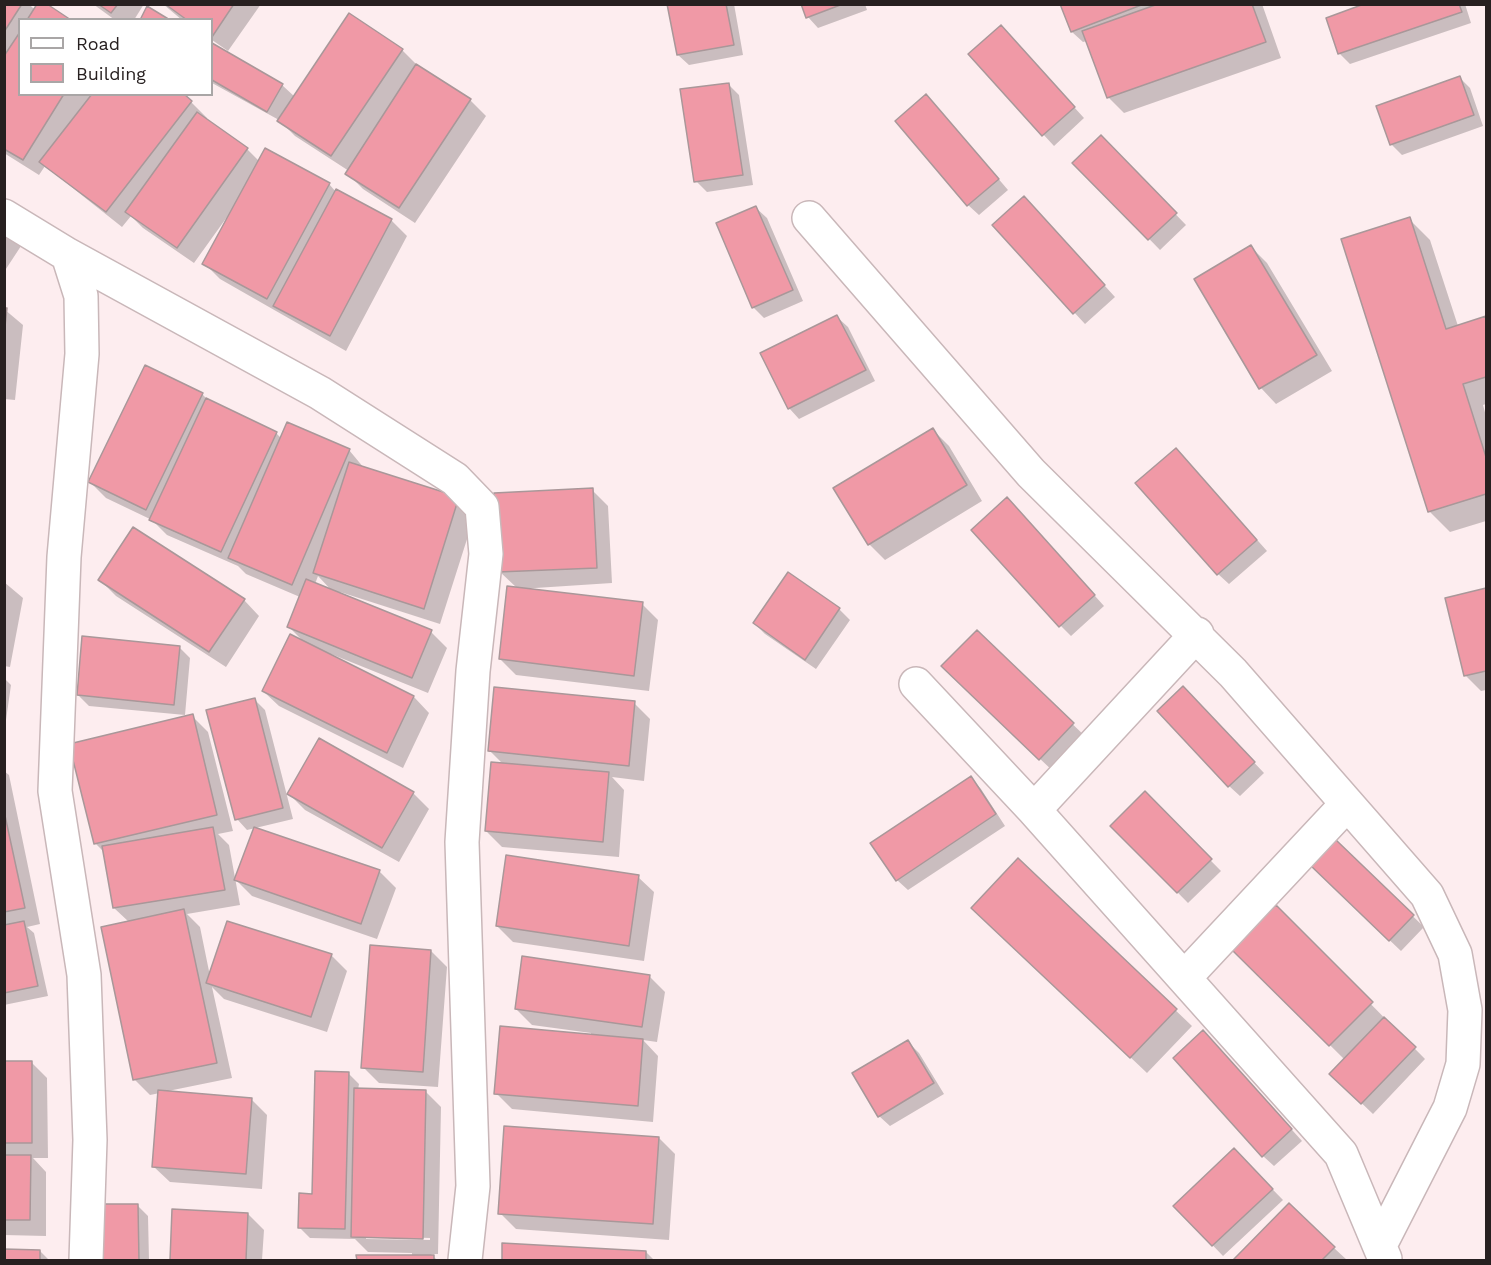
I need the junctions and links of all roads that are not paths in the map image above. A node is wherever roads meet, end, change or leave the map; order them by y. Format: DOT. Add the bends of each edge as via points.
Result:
graph roads {
  1 [pos="4,216"];
  2 [pos="809,218"];
  3 [pos="68,255"];
  4 [pos="1197,634"];
  5 [pos="916,684"];
  6 [pos="1347,804"];
  7 [pos="1034,810"];
  8 [pos="1185,977"];
  9 [pos="1382,1253"];
  10 [pos="86,1260"];
  11 [pos="465,1260"];
  1 -- 3 [label="street"];
  2 -- 4 [label="street" via="1031,473"];
  3 -- 10 [label="street" via="81,296 82,354 64,557 55,791 84,975 90,1140"];
  3 -- 11 [label="street" via="320,393 455,479 482,507 486,554 473,671 462,842 473,1186"];
  4 -- 6 [label="street"];
  4 -- 7 [label="street"];
  5 -- 7 [label="street"];
  6 -- 8 [label="street"];
  6 -- 9 [label="street" via="1427,895 1455,954 1465,1010 1463,1064 1450,1108"];
  7 -- 8 [label="street"];
  8 -- 9 [label="street" via="1341,1154"];
}
